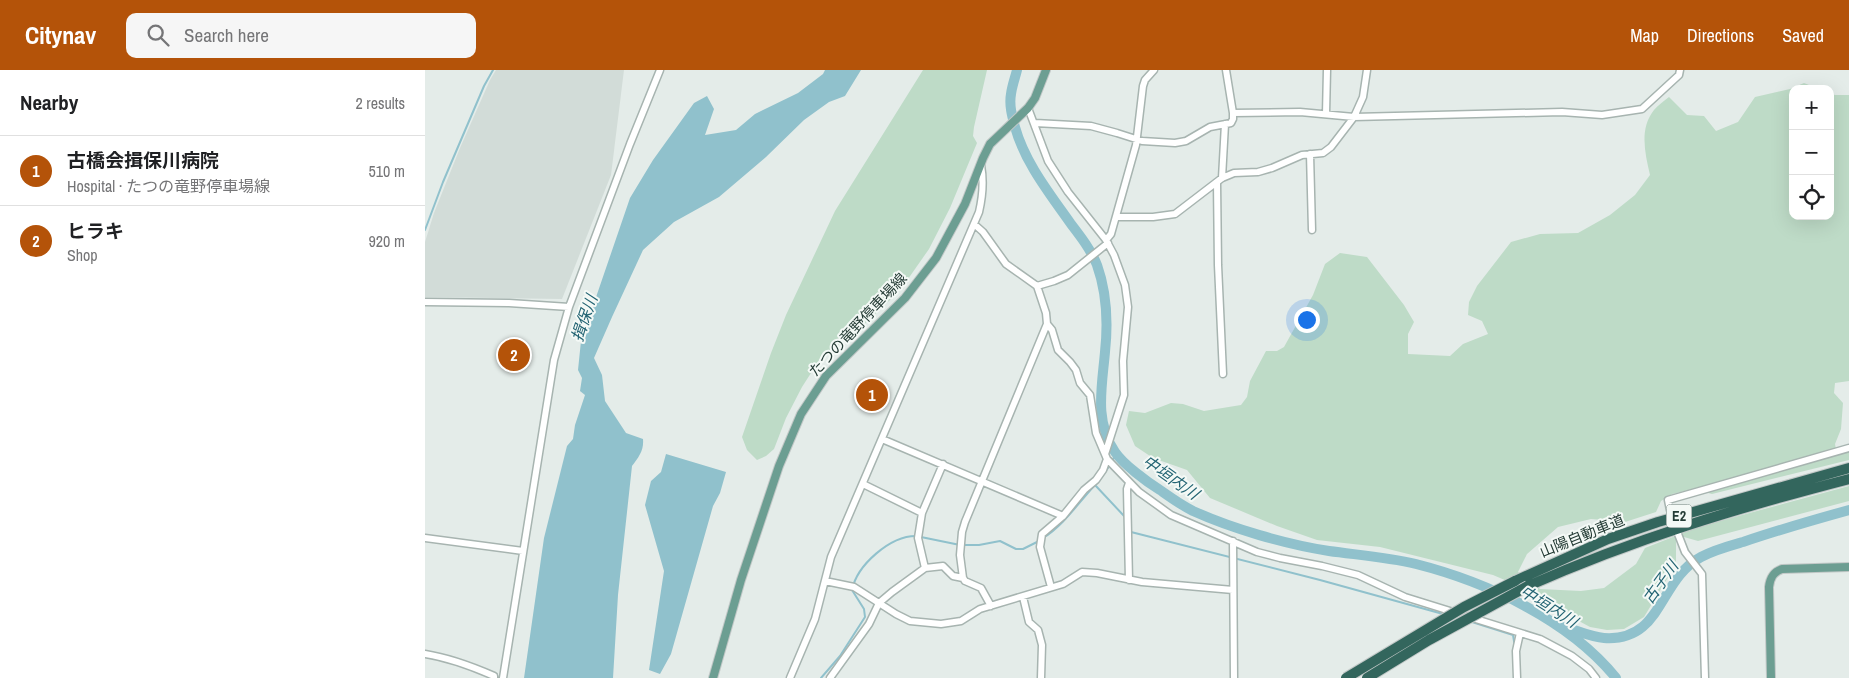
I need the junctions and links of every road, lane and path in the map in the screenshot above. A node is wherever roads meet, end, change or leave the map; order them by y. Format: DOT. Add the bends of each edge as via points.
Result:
graph roads {
  1 [pos="660,70"];
  2 [pos="1046,70"];
  3 [pos="1154,70"];
  4 [pos="1226,70"];
  5 [pos="1327,70"];
  6 [pos="1367,70"];
  7 [pos="1680,70"];
  8 [pos="1027,110"];
  9 [pos="1233,113"];
  10 [pos="1326,114"];
  11 [pos="1354,117"];
  12 [pos="1035,123"];
  13 [pos="1225,124"];
  14 [pos="1137,140"];
  15 [pos="1310,154"];
  16 [pos="981,164"];
  17 [pos="1219,180"];
  18 [pos="1116,217"];
  19 [pos="974,224"];
  20 [pos="1312,230"];
  21 [pos="1107,243"];
  22 [pos="1037,286"];
  23 [pos="425,302"];
  24 [pos="569,307"];
  25 [pos="1047,324"];
  26 [pos="1223,374"];
  27 [pos="882,439"];
  28 [pos="1849,448"];
  29 [pos="1106,454"];
  30 [pos="943,464"];
  31 [pos="1849,468"];
  32 [pos="1849,478"];
  33 [pos="982,481"];
  34 [pos="1129,483"];
  35 [pos="863,484"];
  36 [pos="1670,510"];
  37 [pos="922,512"];
  38 [pos="1063,516"];
  39 [pos="1678,534"];
  40 [pos="425,538"];
  41 [pos="1233,541"];
  42 [pos="523,551"];
  43 [pos="1849,567"];
  44 [pos="925,568"];
  45 [pos="963,578"];
  46 [pos="1129,580"];
  47 [pos="825,581"];
  48 [pos="1051,588"];
  49 [pos="1233,590"];
  50 [pos="1023,596"];
  51 [pos="879,603"];
  52 [pos="991,606"];
  53 [pos="1520,633"];
  54 [pos="425,654"];
  55 [pos="494,678"];
  56 [pos="503,678"];
  57 [pos="713,678"];
  58 [pos="789,678"];
  59 [pos="830,678"];
  60 [pos="1041,678"];
  61 [pos="1234,678"];
  62 [pos="1345,678"];
  63 [pos="1367,678"];
  64 [pos="1517,678"];
  65 [pos="1596,678"];
  66 [pos="1705,678"];
  67 [pos="1771,678"];
  1 -- 24 [label="street"];
  2 -- 8 [label="main road, たつの竜野停車場線"];
  3 -- 14 [label="street" via="1143,86"];
  4 -- 9 [label="street"];
  5 -- 10 [label="street"];
  6 -- 11 [label="street" via="1363,97"];
  7 -- 11 [label="street" via="1679,75 1642,109 1627,112 1602,115 1562,112"];
  8 -- 12 [label="street"];
  8 -- 16 [label="main road, たつの竜野停車場線" via="990,144"];
  9 -- 10 [label="street"];
  9 -- 13 [label="street" via="1231,123"];
  10 -- 11 [label="street"];
  11 -- 15 [label="street" via="1328,150"];
  12 -- 14 [label="street" via="1091,126"];
  12 -- 21 [label="street" via="1055,174"];
  13 -- 14 [label="street" via="1210,127 1175,143"];
  13 -- 17 [label="street"];
  14 -- 18 [label="street"];
  15 -- 17 [label="street" via="1266,170 1234,173"];
  15 -- 20 [label="street"];
  16 -- 19 [label="street" via="983,197"];
  16 -- 57 [label="main road, たつの竜野停車場線" via="965,204 936,258 905,298 826,376 801,414 779,466 747,561"];
  17 -- 18 [label="street" via="1175,214"];
  17 -- 26 [label="street" via="1218,265"];
  18 -- 21 [label="street"];
  19 -- 22 [label="street" via="1006,264"];
  19 -- 27 [label="street"];
  21 -- 22 [label="street" via="1068,275"];
  21 -- 29 [label="street" via="1125,285 1129,307 1123,361 1124,395"];
  22 -- 25 [label="street"];
  23 -- 24 [label="street"];
  24 -- 42 [label="street" via="554,360"];
  25 -- 29 [label="street" via="1059,350 1091,395 1095,433"];
  25 -- 33 [label="street"];
  27 -- 30 [label="street"];
  27 -- 35 [label="street"];
  28 -- 36 [label="street" via="1668,500"];
  29 -- 34 [label="street"];
  29 -- 38 [label="street" via="1103,470"];
  30 -- 33 [label="street"];
  30 -- 37 [label="street"];
  31 -- 62 [label="highway, 山陽自動車道 / E2, bridge" via="1658,522 1608,540 1464,607"];
  32 -- 63 [label="highway, 山陽自動車道 / E2, bridge" via="1752,504 1612,550 1529,586"];
  33 -- 38 [label="street"];
  33 -- 45 [label="street" via="965,522 960,555"];
  34 -- 41 [label="street" via="1171,515"];
  34 -- 46 [label="street"];
  35 -- 37 [label="street"];
  35 -- 47 [label="street" via="831,557"];
  37 -- 44 [label="street" via="918,536"];
  38 -- 48 [label="street" via="1042,534"];
  39 -- 66 [label="street" via="1689,557 1703,574"];
  40 -- 42 [label="street"];
  41 -- 49 [label="street"];
  41 -- 53 [label="street" via="1273,556 1358,575 1405,597"];
  42 -- 56 [label="street"];
  43 -- 67 [label="main road" via="1782,569 1771,576"];
  44 -- 45 [label="street" via="943,566 953,576"];
  44 -- 51 [label="street"];
  45 -- 52 [label="street" via="981,588"];
  46 -- 48 [label="street" via="1082,572"];
  46 -- 49 [label="street"];
  47 -- 51 [label="street" via="853,587"];
  47 -- 58 [label="street" via="815,618"];
  48 -- 50 [label="street"];
  49 -- 61 [label="street"];
  50 -- 52 [label="street"];
  50 -- 60 [label="street" via="1029,622 1038,630 1042,645"];
  51 -- 52 [label="street" via="910,620 941,624 961,621"];
  51 -- 59 [label="street" via="869,624"];
  53 -- 64 [label="street" via="1516,651"];
  53 -- 65 [label="street" via="1541,639 1573,656"];
  54 -- 55 [label="street" via="467,664"];
}
